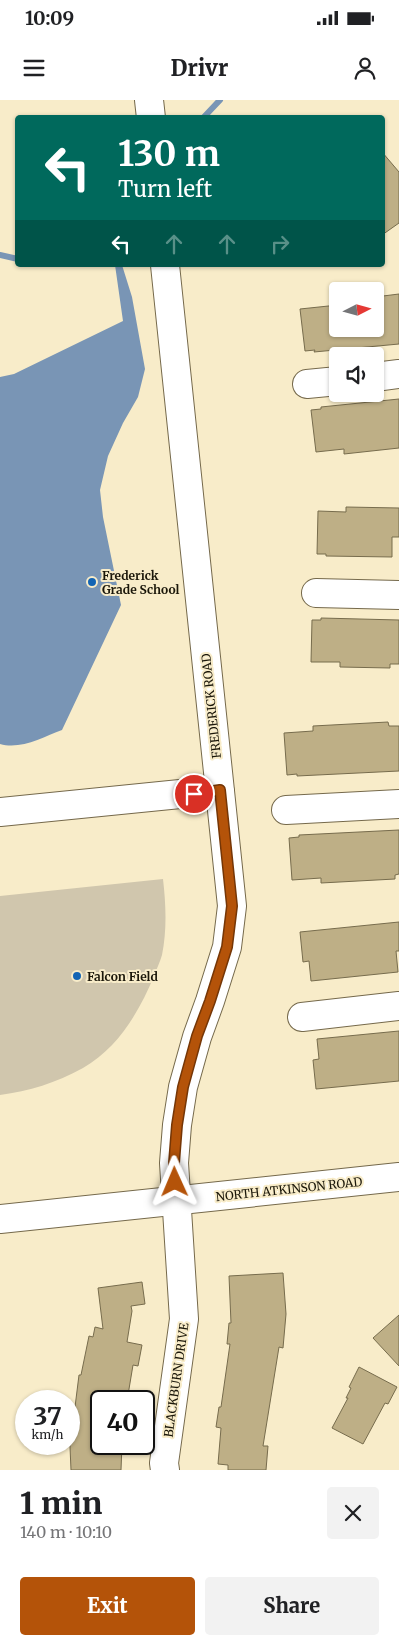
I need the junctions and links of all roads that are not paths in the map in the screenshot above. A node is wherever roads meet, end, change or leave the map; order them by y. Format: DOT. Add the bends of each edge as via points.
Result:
graph roads {
  1 [pos="149,100"];
  2 [pos="151,115"];
  3 [pos="165,267"];
  4 [pos="399,374"];
  5 [pos="384,376"];
  6 [pos="329,382"];
  7 [pos="307,384"];
  8 [pos="316,593"];
  9 [pos="399,595"];
  10 [pos="220,790"];
  11 [pos="399,804"];
  12 [pos="286,810"];
  13 [pos="0,812"];
  14 [pos="399,1006"];
  15 [pos="302,1017"];
  16 [pos="399,1177"];
  17 [pos="176,1201"];
  18 [pos="0,1219"];
  19 [pos="165,1470"];
  1 -- 2 [label="street"];
  3 -- 10 [label="street, FREDERICK ROAD"];
  4 -- 5 [label="street"];
  6 -- 7 [label="street"];
  8 -- 9 [label="street"];
  10 -- 13 [label="street"];
  10 -- 17 [label="street, FREDERICK ROAD" via="232,906 227,947 183,1087 174,1163"];
  11 -- 12 [label="street"];
  14 -- 15 [label="street"];
  16 -- 17 [label="street, NORTH ATKINSON ROAD"];
  17 -- 18 [label="street, NORTH ATKINSON ROAD"];
  17 -- 19 [label="street, BLACKBURN DRIVE" via="184,1319"];
}
